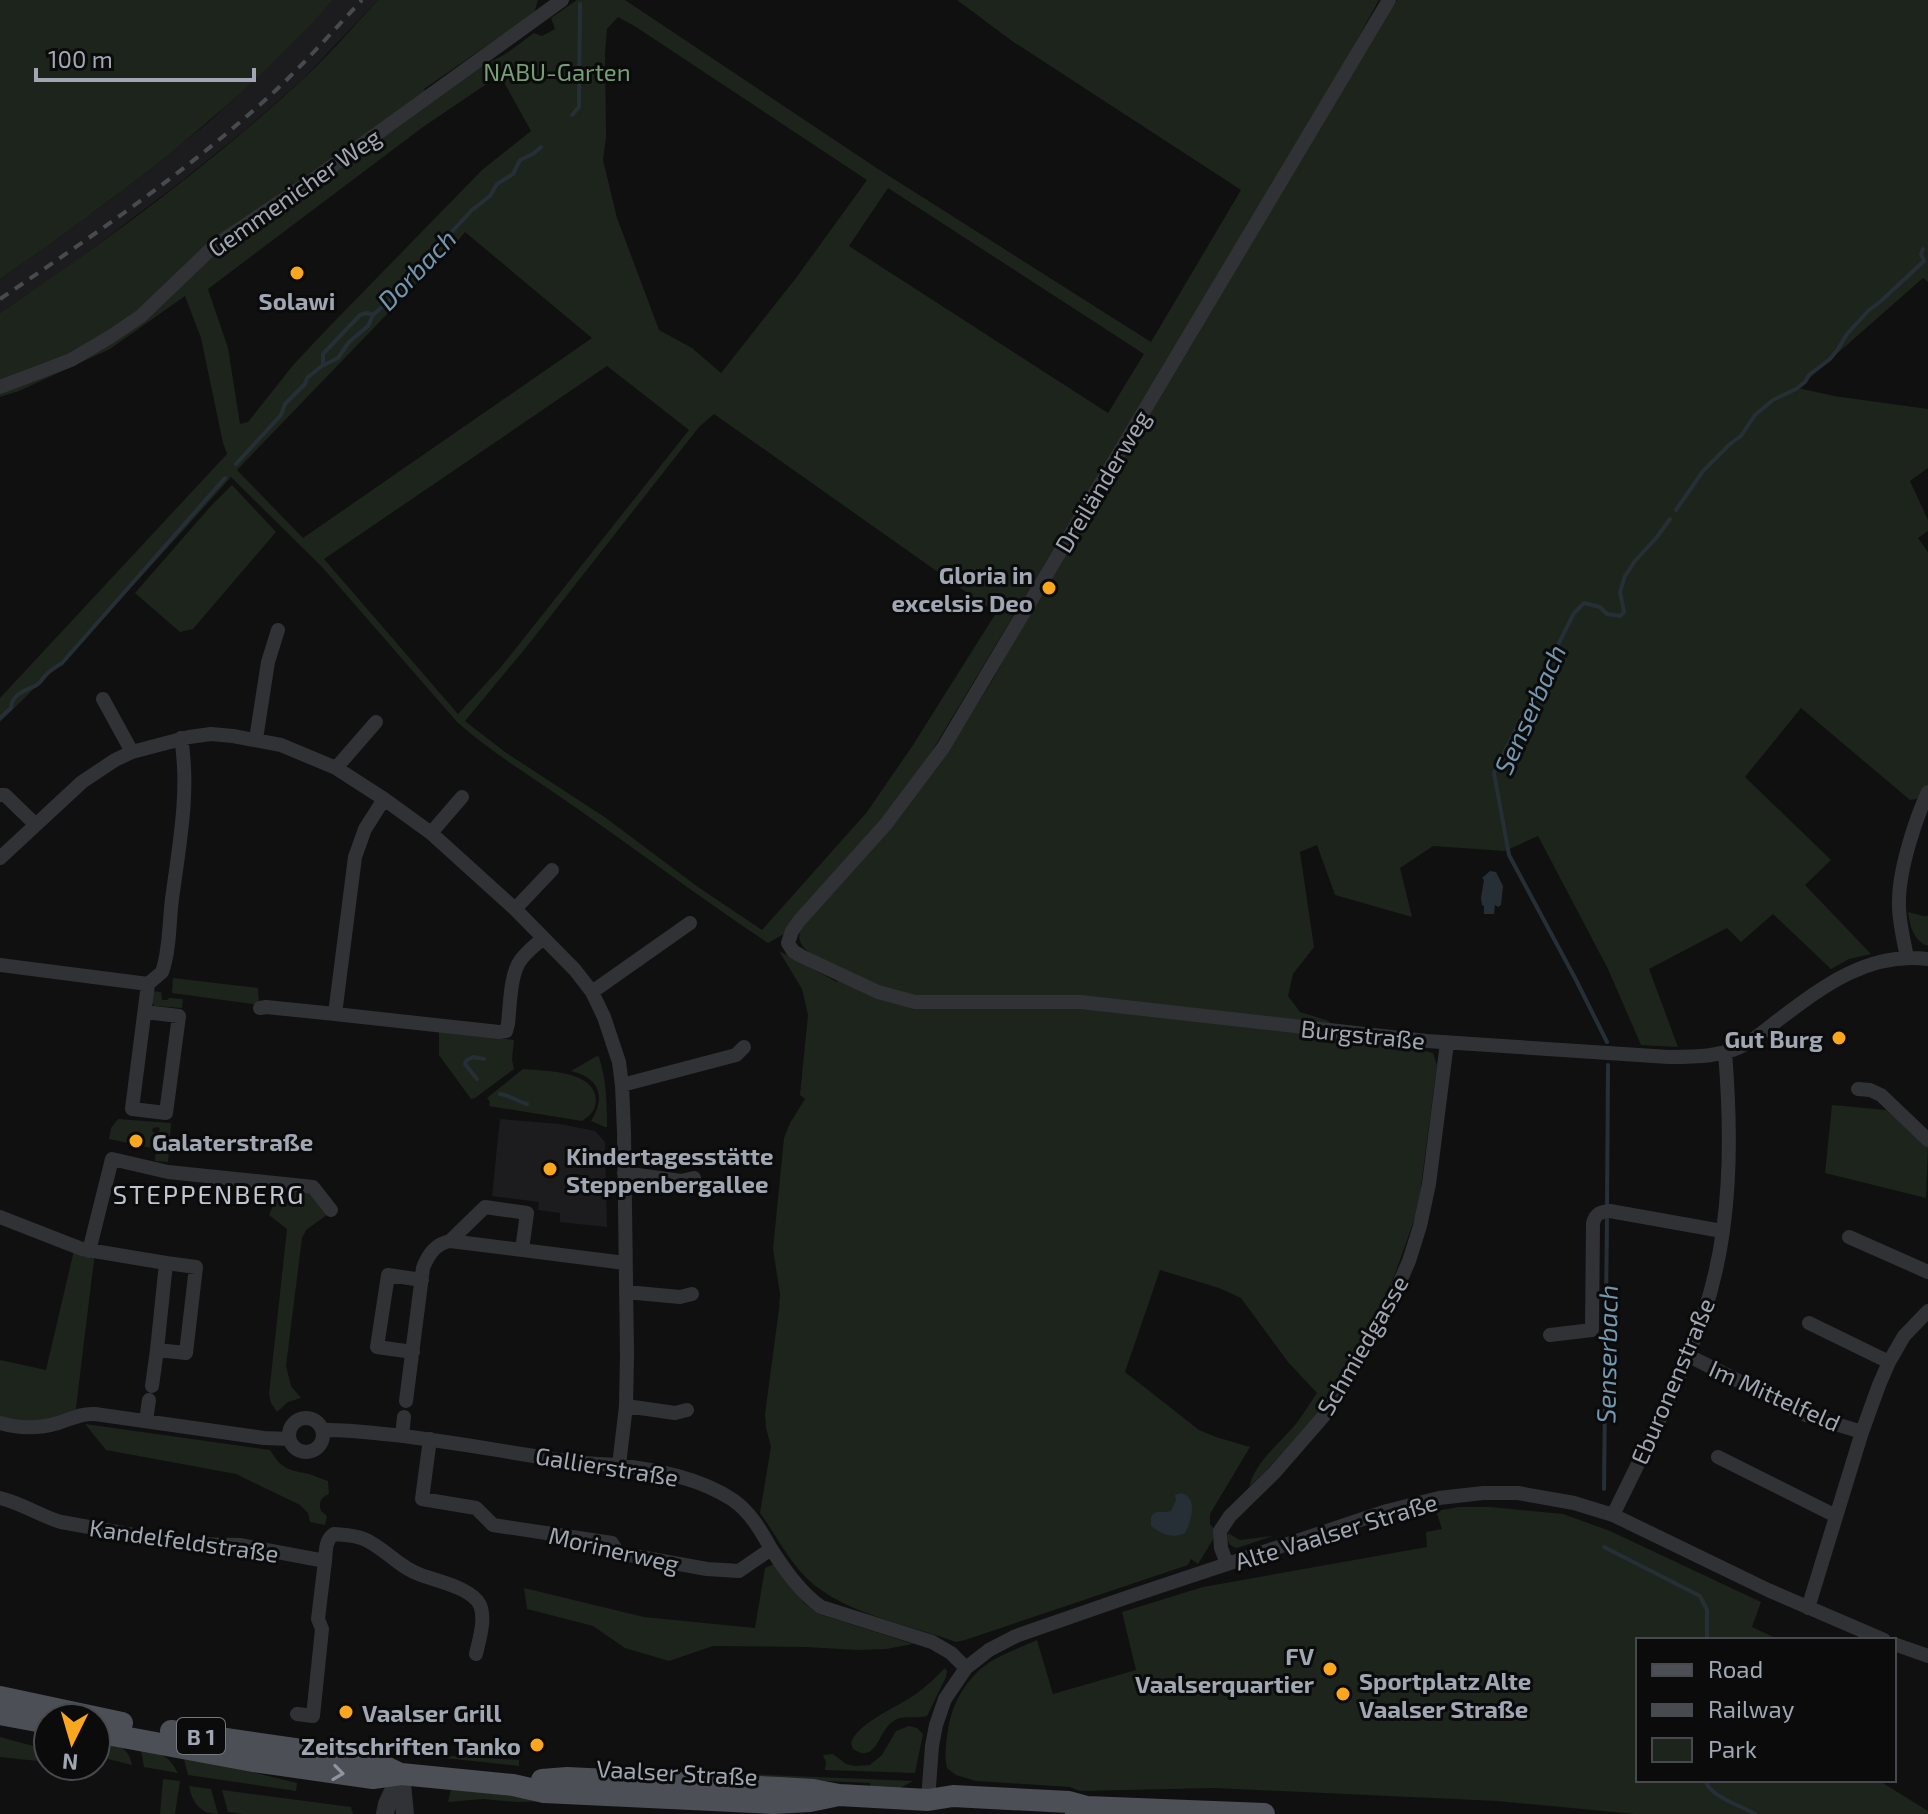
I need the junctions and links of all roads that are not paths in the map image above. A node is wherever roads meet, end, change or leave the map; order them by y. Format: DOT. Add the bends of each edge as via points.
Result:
graph roads {
  1 [pos="562,0"];
  2 [pos="1389,0"];
  3 [pos="545,6"];
  4 [pos="0,387"];
  5 [pos="278,630"];
  6 [pos="103,699"];
  7 [pos="376,722"];
  8 [pos="181,738"];
  9 [pos="256,739"];
  10 [pos="132,752"];
  11 [pos="336,768"];
  12 [pos="3,792"];
  13 [pos="1928,792"];
  14 [pos="462,797"];
  15 [pos="384,799"];
  16 [pos="36,825"];
  17 [pos="431,833"];
  18 [pos="0,858"];
  19 [pos="552,870"];
  20 [pos="515,909"];
  21 [pos="690,923"];
  22 [pos="543,938"];
  23 [pos="788,943"];
  24 [pos="1907,958"];
  25 [pos="1928,959"];
  26 [pos="0,965"];
  27 [pos="148,984"];
  28 [pos="592,992"];
  29 [pos="260,1008"];
  30 [pos="145,1012"];
  31 [pos="335,1014"];
  32 [pos="1447,1043"];
  33 [pos="744,1047"];
  34 [pos="1725,1052"];
  35 [pos="622,1085"];
  36 [pos="1858,1089"];
  37 [pos="1928,1140"];
  38 [pos="624,1173"];
  39 [pos="694,1178"];
  40 [pos="331,1210"];
  41 [pos="0,1217"];
  42 [pos="1722,1231"];
  43 [pos="1849,1237"];
  44 [pos="450,1241"];
  45 [pos="522,1250"];
  46 [pos="89,1251"];
  47 [pos="166,1263"];
  48 [pos="625,1263"];
  49 [pos="1928,1272"];
  50 [pos="422,1280"];
  51 [pos="626,1292"];
  52 [pos="692,1294"];
  53 [pos="1928,1311"];
  54 [pos="1809,1323"];
  55 [pos="1550,1335"];
  56 [pos="157,1350"];
  57 [pos="413,1352"];
  58 [pos="1687,1355"];
  59 [pos="1889,1362"];
  60 [pos="626,1406"];
  61 [pos="687,1410"];
  62 [pos="146,1421"];
  63 [pos="0,1423"];
  64 [pos="322,1430"];
  65 [pos="1862,1432"];
  66 [pos="402,1436"];
  67 [pos="289,1439"];
  68 [pos="430,1439"];
  69 [pos="1718,1457"];
  70 [pos="619,1465"];
  71 [pos="0,1498"];
  72 [pos="1613,1515"];
  73 [pos="1836,1516"];
  74 [pos="771,1549"];
  75 [pos="325,1561"];
  76 [pos="1227,1564"];
  77 [pos="1808,1608"];
  78 [pos="1879,1638"];
  79 [pos="1896,1645"];
  80 [pos="476,1654"];
  81 [pos="1928,1656"];
  82 [pos="966,1668"];
  83 [pos="0,1697"];
  84 [pos="0,1714"];
  85 [pos="297,1714"];
  86 [pos="32,1720"];
  87 [pos="112,1735"];
  88 [pos="401,1774"];
  89 [pos="513,1785"];
  90 [pos="839,1795"];
  91 [pos="928,1800"];
  92 [pos="730,1808"];
  93 [pos="385,1814"];
  94 [pos="405,1814"];
  95 [pos="1264,1814"];
  1 -- 3 [label="street, Gemmenicher Weg"];
  2 -- 23 [label="street, Dreiländerweg" via="943,748 886,824 799,921"];
  3 -- 4 [label="street, Gemmenicher Weg" via="317,177 214,246 141,316 71,360"];
  5 -- 9 [label="street"];
  6 -- 10 [label="street"];
  7 -- 11 [label="street"];
  8 -- 9 [label="street" via="211,734"];
  8 -- 10 [label="street"];
  8 -- 27 [label="street" via="184,794 164,967"];
  9 -- 11 [label="street"];
  10 -- 16 [label="street" via="88,777"];
  11 -- 15 [label="street"];
  12 -- 16 [label="street"];
  13 -- 24 [label="street" via="1900,886"];
  14 -- 17 [label="street"];
  15 -- 17 [label="street"];
  15 -- 31 [label="street" via="355,857"];
  16 -- 18 [label="street"];
  17 -- 20 [label="street"];
  19 -- 20 [label="street"];
  20 -- 22 [label="street"];
  21 -- 28 [label="street"];
  22 -- 28 [label="street"];
  22 -- 31 [label="street" via="517,967 506,1031"];
  23 -- 32 [label="street, Burgstraße" via="801,956 855,982 915,1002 1081,1002"];
  24 -- 25 [label="street, Burgstraße"];
  24 -- 34 [label="street, Burgstraße" via="1842,975 1747,1043"];
  26 -- 27 [label="street"];
  27 -- 30 [label="street"];
  28 -- 35 [label="street" via="614,1042"];
  29 -- 31 [label="street"];
  30 -- 30 [label="street" via="132,1109 166,1113 179,1016"];
  32 -- 34 [label="street, Burgstraße" via="1669,1057"];
  32 -- 76 [label="street, Schmiedgasse" via="1429,1184 1409,1261 1328,1411 1220,1531"];
  33 -- 35 [label="street" via="736,1055"];
  34 -- 42 [label="street, Eburonenstraße" via="1730,1152"];
  35 -- 38 [label="street"];
  36 -- 37 [label="street" via="1881,1095"];
  38 -- 39 [label="street"];
  38 -- 48 [label="street"];
  40 -- 46 [label="street" via="313,1187 168,1172 112,1159"];
  41 -- 46 [label="street"];
  42 -- 55 [label="street" via="1600,1212 1593,1223 1592,1330"];
  42 -- 58 [label="street, Eburonenstraße" via="1707,1302"];
  43 -- 49 [label="street"];
  44 -- 45 [label="street"];
  44 -- 45 [label="street" via="485,1207 527,1213"];
  44 -- 50 [label="street" via="427,1258"];
  45 -- 48 [label="street"];
  46 -- 47 [label="street"];
  47 -- 56 [label="street"];
  47 -- 56 [label="street" via="196,1267 186,1353"];
  48 -- 51 [label="street"];
  50 -- 57 [label="street"];
  50 -- 57 [label="street" via="388,1275 377,1347"];
  51 -- 52 [label="street"];
  51 -- 60 [label="street"];
  53 -- 59 [label="street, Im Mittelfeld"];
  54 -- 59 [label="street"];
  56 -- 62 [label="street"];
  57 -- 66 [label="street"];
  58 -- 65 [label="street, Im Mittelfeld" via="1806,1415"];
  58 -- 72 [label="street, Eburonenstraße"];
  59 -- 65 [label="street, Im Mittelfeld"];
  60 -- 61 [label="street"];
  60 -- 70 [label="street"];
  62 -- 63 [label="street" via="87,1413 33,1428"];
  62 -- 67 [label="street"];
  64 -- 66 [label="street, Gallierstraße"];
  64 -- 67 [label="street, Gallierstraße" via="313,1419 300,1418 290,1427"];
  64 -- 67 [label="street" via="322,1442 311,1451 298,1450"];
  65 -- 73 [label="street, Im Mittelfeld"];
  66 -- 68 [label="street, Gallierstraße"];
  68 -- 70 [label="street, Gallierstraße"];
  68 -- 74 [label="street, Morinerweg" via="422,1499 476,1508 493,1525 612,1543 618,1553 707,1569 739,1571"];
  69 -- 73 [label="street"];
  70 -- 74 [label="street, Gallierstraße" via="708,1486 755,1520"];
  71 -- 75 [label="street, Kandelfeldstraße" via="61,1522"];
  72 -- 76 [label="street, Alte Vaalser Straße" via="1518,1493 1458,1495 1387,1511"];
  72 -- 77 [label="street, Alte Vaalser Straße"];
  73 -- 77 [label="street, Im Mittelfeld"];
  74 -- 82 [label="street, Gallierstraße" via="821,1607 932,1642"];
  75 -- 80 [label="street" via="327,1541 334,1534 360,1537 407,1569 472,1596 479,1603 482,1623"];
  75 -- 85 [label="street" via="313,1716"];
  76 -- 82 [label="street, Alte Vaalser Straße" via="1016,1636"];
  77 -- 78 [label="street, Alte Vaalser Straße"];
  79 -- 81 [label="street"];
  82 -- 91 [label="street, Alte Vaalser Straße" via="945,1699 936,1725"];
  83 -- 88 [label="main road, Vaalser Straße / B 1" via="186,1734 371,1760"];
  84 -- 86 [label="main road"];
  87 -- 88 [label="main road, Vaalser Straße / B 1, one-way" via="373,1778"];
  88 -- 89 [label="main road, Vaalser Straße / B 1"];
  88 -- 93 [label="street"];
  88 -- 94 [label="street"];
  89 -- 90 [label="main road, Vaalser Straße / B 1" via="567,1778"];
  89 -- 92 [label="main road, Vaalser Straße / B 1"];
  90 -- 91 [label="main road, Vaalser Straße / B 1"];
  90 -- 92 [label="main road, Vaalser Straße / B 1"];
  91 -- 95 [label="main road, Vaalser Straße / B 1" via="953,1796"];
}
